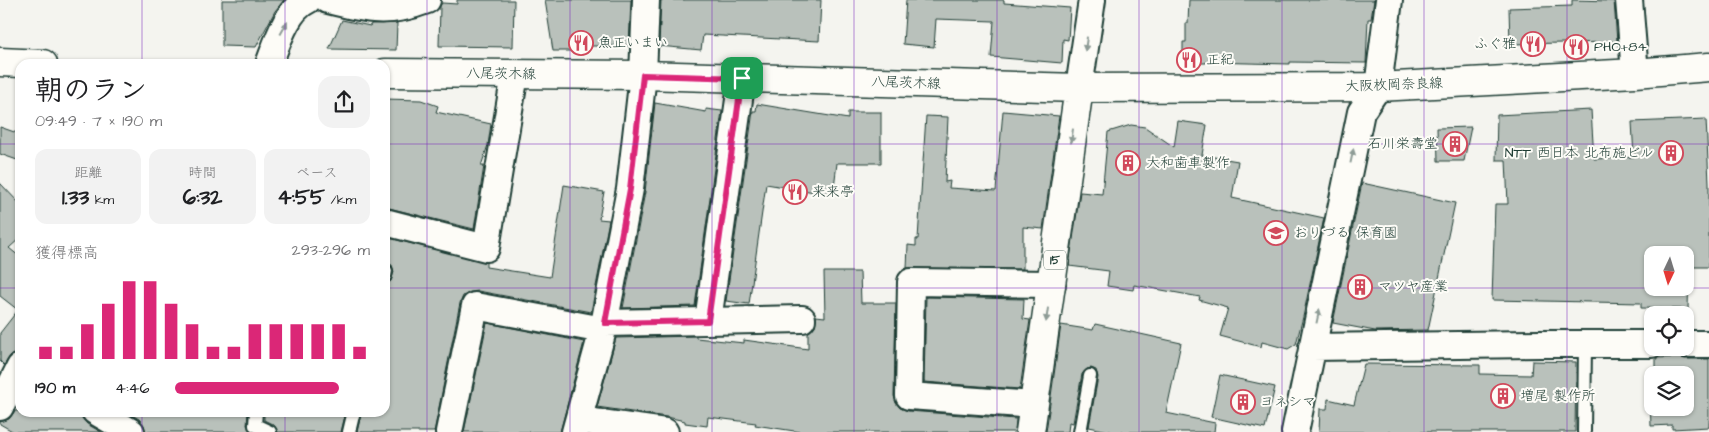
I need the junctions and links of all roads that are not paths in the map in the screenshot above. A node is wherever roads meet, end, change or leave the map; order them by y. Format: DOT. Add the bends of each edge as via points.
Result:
graph roads {
  1 [pos="308,0"];
  2 [pos="328,0"];
  3 [pos="646,0"];
  4 [pos="1092,0"];
  5 [pos="1389,0"];
  6 [pos="1628,0"];
  7 [pos="422,1"];
  8 [pos="271,59"];
  9 [pos="0,62"];
  10 [pos="15,63"];
  11 [pos="1709,67"];
  12 [pos="1635,73"];
  13 [pos="515,74"];
  14 [pos="643,75"];
  15 [pos="390,76"];
  16 [pos="742,78"];
  17 [pos="1378,87"];
  18 [pos="1079,88"];
  19 [pos="390,223"];
  20 [pos="1052,284"];
  21 [pos="802,319"];
  22 [pos="708,321"];
  23 [pos="604,326"];
  24 [pos="1585,344"];
  25 [pos="1644,344"];
  26 [pos="1694,344"];
  27 [pos="1709,344"];
  28 [pos="1312,347"];
  29 [pos="1090,376"];
  30 [pos="15,377"];
  31 [pos="1034,405"];
  32 [pos="0,407"];
  33 [pos="105,417"];
  34 [pos="256,417"];
  35 [pos="353,417"];
  36 [pos="577,426"];
  37 [pos="131,432"];
  38 [pos="270,432"];
  39 [pos="349,432"];
  40 [pos="449,432"];
  41 [pos="665,432"];
  42 [pos="1030,432"];
  43 [pos="1080,432"];
  44 [pos="1295,432"];
  45 [pos="1584,432"];
  8 -- 1 [label="street, one-way" via="281,32 298,4"];
  2 -- 7 [label="street" via="360,8 387,10"];
  3 -- 14 [label="street"];
  4 -- 18 [label="street, one-way"];
  5 -- 17 [label="street"];
  6 -- 12 [label="street"];
  9 -- 10 [label="main road"];
  11 -- 12 [label="main road, 大阪枚岡奈良線"];
  12 -- 17 [label="main road, 大阪枚岡奈良線"];
  13 -- 14 [label="main road, 八尾茨木線"];
  13 -- 15 [label="main road, 八尾茨木線"];
  13 -- 19 [label="street" via="486,248"];
  14 -- 16 [label="main road, 八尾茨木線"];
  14 -- 23 [label="street" via="630,189"];
  16 -- 18 [label="main road, 八尾茨木線"];
  16 -- 22 [label="street"];
  17 -- 18 [label="main road, 大阪枚岡奈良線"];
  28 -- 17 [label="street, one-way" via="1361,112"];
  18 -- 20 [label="main road, 15, one-way"];
  20 -- 31 [label="main road, 15, one-way"];
  20 -- 31 [label="street" via="911,282 909,396"];
  21 -- 22 [label="street"];
  22 -- 23 [label="street"];
  23 -- 36 [label="street"];
  23 -- 40 [label="street" via="475,306"];
  24 -- 25 [label="street"];
  24 -- 28 [label="street"];
  24 -- 45 [label="lane"];
  26 -- 27 [label="street"];
  28 -- 44 [label="street"];
  29 -- 43 [label="lane"];
  30 -- 32 [label="street"];
  31 -- 42 [label="main road, 15"];
  33 -- 37 [label="street"];
  34 -- 38 [label="lane" via="255,425"];
  35 -- 39 [label="lane"];
  36 -- 41 [label="street"];
}
